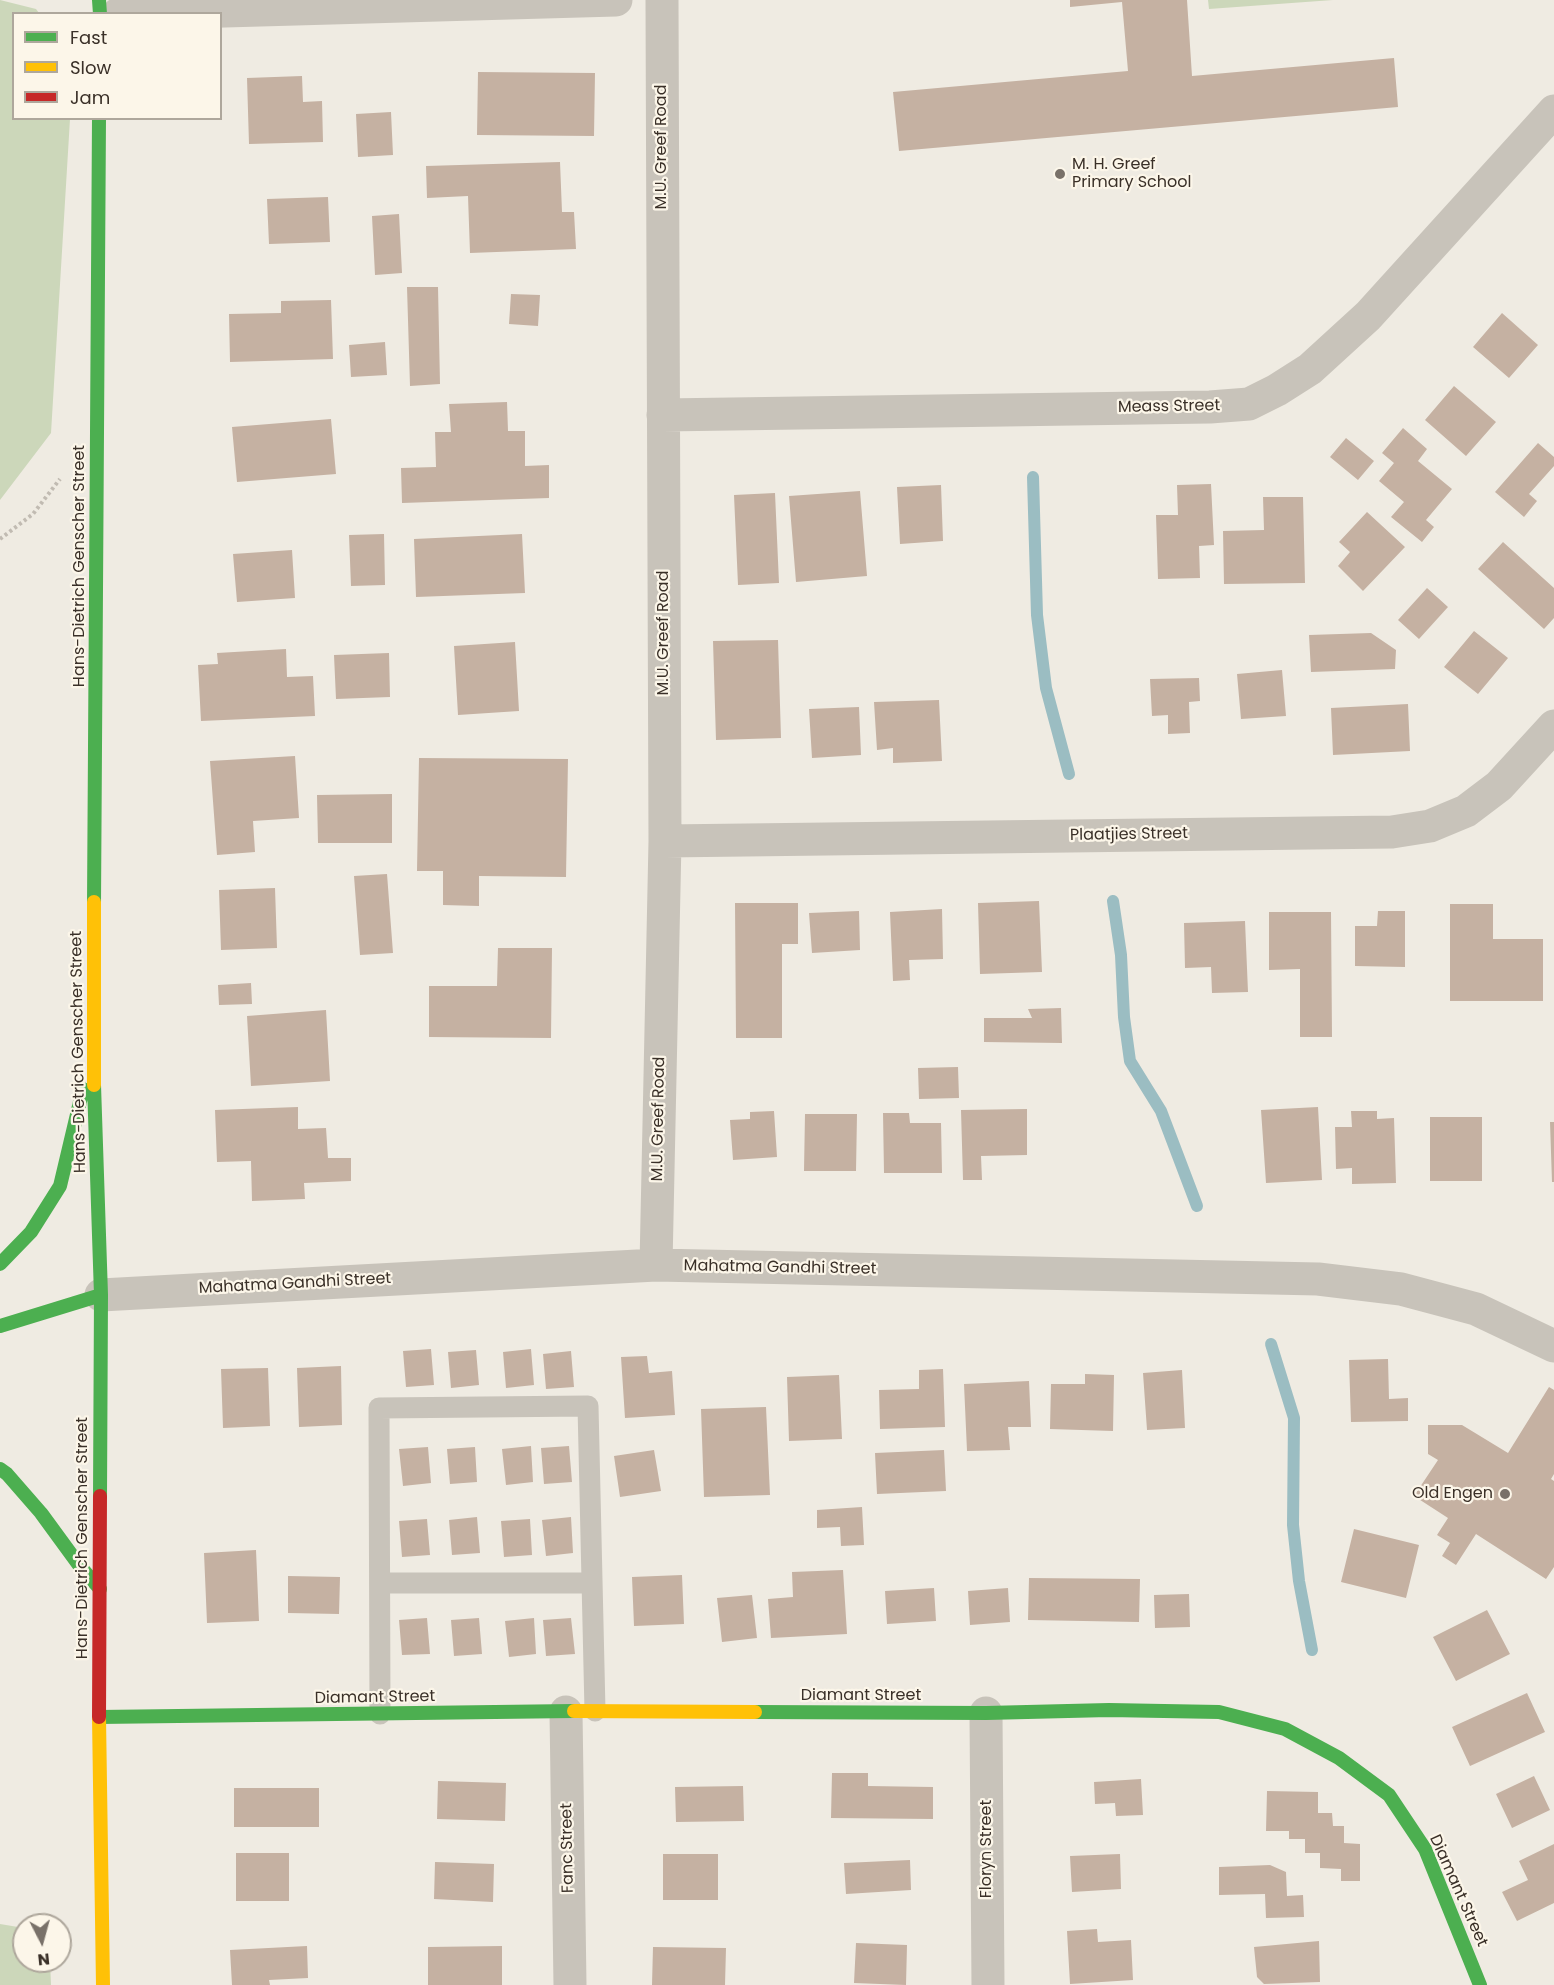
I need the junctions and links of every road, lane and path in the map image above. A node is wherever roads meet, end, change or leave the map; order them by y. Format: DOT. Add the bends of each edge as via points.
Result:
graph roads {
  1 [pos="616,0"];
  2 [pos="662,0"];
  3 [pos="189,12"];
  4 [pos="1554,111"];
  5 [pos="99,120"];
  6 [pos="663,415"];
  7 [pos="62,476"];
  8 [pos="0,539"];
  9 [pos="1554,726"];
  10 [pos="665,841"];
  11 [pos="93,1045"];
  12 [pos="0,1264"];
  13 [pos="656,1265"];
  14 [pos="101,1295"];
  15 [pos="0,1326"];
  16 [pos="1554,1346"];
  17 [pos="0,1469"];
  18 [pos="380,1582"];
  19 [pos="592,1583"];
  20 [pos="100,1589"];
  21 [pos="580,1711"];
  22 [pos="986,1713"];
  23 [pos="380,1714"];
  24 [pos="99,1717"];
  25 [pos="103,1985"];
  26 [pos="570,1985"];
  27 [pos="988,1985"];
  28 [pos="1480,1985"];
  1 -- 3 [label="street"];
  2 -- 6 [label="street, M.U. Greef Road"];
  4 -- 6 [label="street, Meass Street" via="1368,316 1310,369 1250,404"];
  5 -- 11 [label="street, Hans-Dietrich Genscher Street"];
  6 -- 10 [label="street, M.U. Greef Road"];
  7 -- 8 [label="path" via="33,514"];
  9 -- 10 [label="street, Plaatjies Street" via="1498,786 1466,811 1430,826 1392,832"];
  10 -- 13 [label="street, M.U. Greef Road"];
  11 -- 12 [label="street" via="60,1186 32,1233"];
  11 -- 14 [label="street, Hans-Dietrich Genscher Street"];
  13 -- 14 [label="street, Mahatma Gandhi Street"];
  13 -- 16 [label="street, Mahatma Gandhi Street" via="1318,1279 1401,1289 1476,1309"];
  14 -- 15 [label="street, Mahatma Gandhi Street"];
  14 -- 20 [label="street, Hans-Dietrich Genscher Street"];
  17 -- 20 [label="street" via="41,1513"];
  18 -- 19 [label="lane"];
  18 -- 19 [label="lane" via="380,1408 588,1406"];
  18 -- 23 [label="lane"];
  19 -- 21 [label="lane"];
  20 -- 24 [label="street, Hans-Dietrich Genscher Street"];
  21 -- 22 [label="street, Diamant Street"];
  21 -- 23 [label="street, Diamant Street"];
  21 -- 26 [label="street, Fanc Street"];
  22 -- 27 [label="street, Floryn Street"];
  22 -- 28 [label="street, Diamant Street" via="1219,1712 1285,1729 1330,1753 1389,1795 1425,1849"];
  23 -- 24 [label="street, Diamant Street"];
  24 -- 25 [label="street, Hans-Dietrich Genscher Street"];
}
